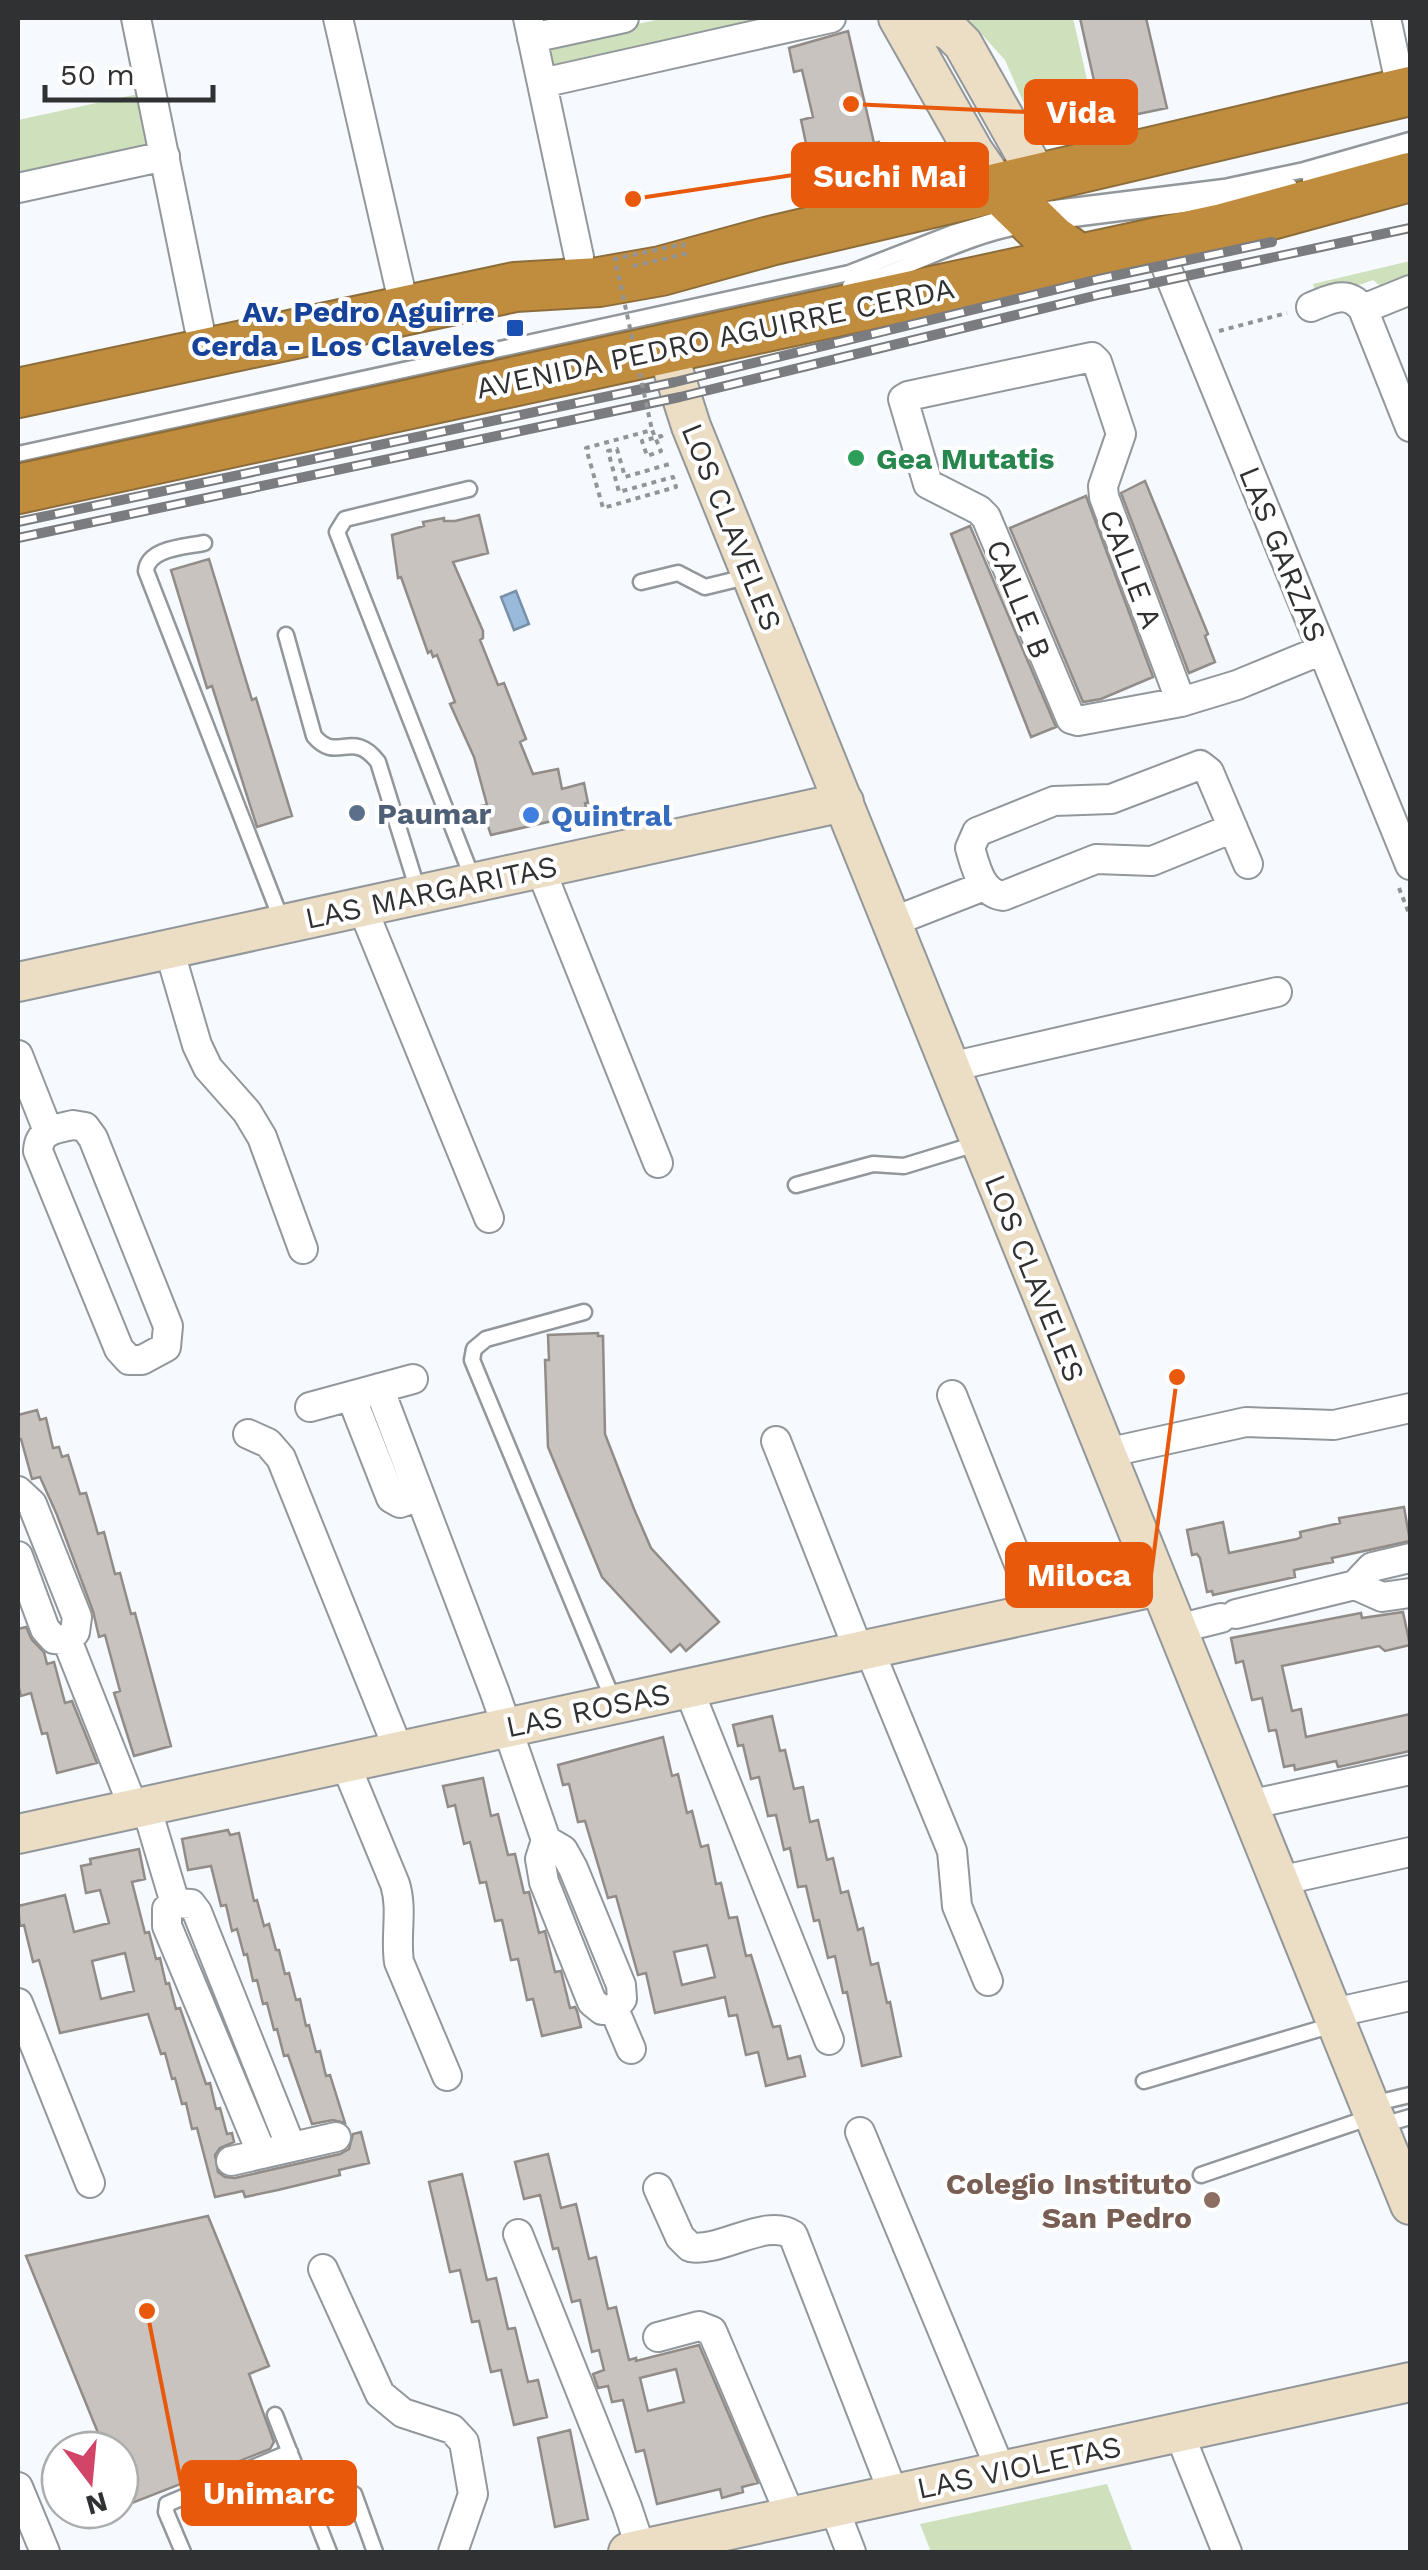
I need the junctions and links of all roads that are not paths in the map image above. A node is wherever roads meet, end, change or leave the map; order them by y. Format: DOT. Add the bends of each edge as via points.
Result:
graph roads {
  1 [pos="136,18"];
  2 [pos="338,18"];
  3 [pos="624,18"];
  4 [pos="831,18"];
  5 [pos="898,18"];
  6 [pos="922,18"];
  7 [pos="1386,18"];
  8 [pos="530,28"];
  9 [pos="542,82"];
  10 [pos="1406,92"];
  11 [pos="1410,140"];
  12 [pos="1410,151"];
  13 [pos="164,156"];
  14 [pos="1410,177"];
  15 [pos="18,188"];
  16 [pos="1024,201"];
  17 [pos="1156,242"];
  18 [pos="580,258"];
  19 [pos="1079,259"];
  20 [pos="1410,290"];
  21 [pos="402,297"];
  22 [pos="1311,306"];
  23 [pos="1363,309"];
  24 [pos="199,326"];
  25 [pos="666,348"];
  26 [pos="18,393"];
  27 [pos="908,396"];
  28 [pos="1410,427"];
  29 [pos="18,454"];
  30 [pos="18,468"];
  31 [pos="18,489"];
  32 [pos="469,490"];
  33 [pos="204,542"];
  34 [pos="751,576"];
  35 [pos="642,582"];
  36 [pos="286,635"];
  37 [pos="1322,650"];
  38 [pos="1181,702"];
  39 [pos="844,802"];
  40 [pos="1403,827"];
  41 [pos="1233,828"];
  42 [pos="1248,864"];
  43 [pos="1410,866"];
  44 [pos="540,868"];
  45 [pos="474,882"];
  46 [pos="984,886"];
  47 [pos="419,894"];
  48 [pos="362,907"];
  49 [pos="892,922"];
  50 [pos="284,924"];
  51 [pos="169,948"];
  52 [pos="18,982"];
  53 [pos="1277,992"];
  54 [pos="18,1055"];
  55 [pos="950,1067"];
  56 [pos="48,1131"];
  57 [pos="980,1142"];
  58 [pos="658,1163"];
  59 [pos="796,1185"];
  60 [pos="490,1218"];
  61 [pos="303,1249"];
  62 [pos="584,1312"];
  63 [pos="413,1379"];
  64 [pos="379,1388"];
  65 [pos="952,1395"];
  66 [pos="351,1396"];
  67 [pos="310,1407"];
  68 [pos="1410,1408"];
  69 [pos="248,1434"];
  70 [pos="776,1441"];
  71 [pos="1106,1453"];
  72 [pos="18,1491"];
  73 [pos="420,1496"];
  74 [pos="18,1556"];
  75 [pos="1410,1558"];
  76 [pos="1159,1586"];
  77 [pos="1354,1586"];
  78 [pos="1410,1593"];
  79 [pos="1038,1612"];
  80 [pos="1177,1630"];
  81 [pos="68,1640"];
  82 [pos="864,1650"];
  83 [pos="688,1688"];
  84 [pos="615,1704"];
  85 [pos="506,1728"];
  86 [pos="399,1751"];
  87 [pos="345,1763"];
  88 [pos="1410,1770"];
  89 [pos="1248,1805"];
  90 [pos="140,1808"];
  91 [pos="18,1834"];
  92 [pos="1410,1852"];
  93 [pos="1279,1881"];
  94 [pos="176,1903"];
  95 [pos="988,1981"];
  96 [pos="1410,1996"];
  97 [pos="18,2003"];
  98 [pos="1335,2019"];
  99 [pos="829,2040"];
  100 [pos="631,2049"];
  101 [pos="447,2076"];
  102 [pos="1144,2082"];
  103 [pos="1410,2095"];
  104 [pos="1383,2116"];
  105 [pos="860,2132"];
  106 [pos="336,2137"];
  107 [pos="291,2147"];
  108 [pos="262,2154"];
  109 [pos="232,2161"];
  110 [pos="1201,2174"];
  111 [pos="90,2182"];
  112 [pos="658,2188"];
  113 [pos="1410,2205"];
  114 [pos="518,2234"];
  115 [pos="324,2269"];
  116 [pos="658,2336"];
  117 [pos="1410,2382"];
  118 [pos="275,2415"];
  119 [pos="1179,2433"];
  120 [pos="290,2452"];
  121 [pos="1001,2472"];
  122 [pos="18,2488"];
  123 [pos="354,2494"];
  124 [pos="894,2494"];
  125 [pos="834,2508"];
  126 [pos="791,2517"];
  127 [pos="45,2552"];
  128 [pos="183,2552"];
  129 [pos="328,2552"];
  130 [pos="375,2552"];
  131 [pos="453,2552"];
  132 [pos="637,2552"];
  133 [pos="851,2552"];
  134 [pos="1227,2552"];
  1 -- 13 [label="street"];
  2 -- 21 [label="street"];
  3 -- 8 [label="street"];
  4 -- 9 [label="street"];
  5 -- 16 [label="street" via="974,152"];
  6 -- 16 [label="street" via="963,44"];
  7 -- 10 [label="street"];
  8 -- 9 [label="street"];
  9 -- 18 [label="street"];
  10 -- 16 [label="highway"];
  11 -- 16 [label="lane" via="1181,194"];
  12 -- 16 [label="lane" via="1243,196"];
  13 -- 15 [label="street"];
  13 -- 24 [label="street"];
  14 -- 17 [label="highway, AVENIDA PEDRO AGUIRRE CERDA"];
  16 -- 19 [label="highway"];
  16 -- 26 [label="highway" via="770,241 650,274 515,287"];
  16 -- 29 [label="lane" via="849,274"];
  16 -- 30 [label="lane" via="971,240 884,276"];
  17 -- 19 [label="highway, AVENIDA PEDRO AGUIRRE CERDA"];
  17 -- 37 [label="street, LAS GARZAS"];
  19 -- 25 [label="highway, AVENIDA PEDRO AGUIRRE CERDA"];
  20 -- 23 [label="street"];
  22 -- 23 [label="street" via="1344,296"];
  23 -- 28 [label="street"];
  25 -- 31 [label="highway, AVENIDA PEDRO AGUIRRE CERDA"];
  25 -- 34 [label="street, LOS CLAVELES"];
  27 -- 38 [label="street, CALLE B" via="903,405 924,476 933,489 986,517 1071,719"];
  27 -- 38 [label="street, CALLE A" via="1092,356 1121,434 1104,497"];
  32 -- 45 [label="lane" via="346,519 337,532"];
  33 -- 50 [label="lane" via="154,555 146,571"];
  34 -- 35 [label="lane" via="705,587 678,573"];
  34 -- 39 [label="street, LOS CLAVELES"];
  36 -- 47 [label="lane" via="314,736 333,748 368,749 378,762"];
  37 -- 38 [label="street"];
  37 -- 40 [label="street, LAS GARZAS"];
  39 -- 44 [label="street, LAS MARGARITAS"];
  39 -- 49 [label="street, LOS CLAVELES"];
  40 -- 43 [label="street, LAS GARZAS"];
  41 -- 42 [label="street"];
  41 -- 46 [label="street" via="1152,861 1096,859 1003,896"];
  41 -- 46 [label="street" via="1209,772 1200,766 1112,800 1054,801 983,829 970,848"];
  44 -- 45 [label="street, LAS MARGARITAS"];
  44 -- 58 [label="street"];
  45 -- 47 [label="street, LAS MARGARITAS"];
  46 -- 49 [label="street"];
  47 -- 48 [label="street, LAS MARGARITAS"];
  48 -- 50 [label="street, LAS MARGARITAS"];
  48 -- 60 [label="street"];
  49 -- 55 [label="street, LOS CLAVELES"];
  50 -- 51 [label="street, LAS MARGARITAS"];
  51 -- 52 [label="street, LAS MARGARITAS"];
  51 -- 61 [label="street" via="196,1046 255,1123"];
  53 -- 55 [label="street"];
  54 -- 56 [label="street"];
  55 -- 57 [label="street, LOS CLAVELES"];
  56 -- 56 [label="street" via="38,1151 119,1348 135,1361 161,1352 168,1326 93,1138 79,1125"];
  57 -- 59 [label="lane" via="904,1166 873,1164"];
  57 -- 71 [label="street, LOS CLAVELES"];
  62 -- 84 [label="lane" via="486,1338 472,1360"];
  63 -- 64 [label="street"];
  64 -- 66 [label="street"];
  64 -- 73 [label="street"];
  65 -- 79 [label="street"];
  66 -- 67 [label="street"];
  66 -- 73 [label="street" via="391,1498 400,1503"];
  68 -- 71 [label="street" via="1334,1425 1246,1422"];
  69 -- 86 [label="street" via="281,1458"];
  70 -- 82 [label="street"];
  71 -- 76 [label="street, LOS CLAVELES"];
  72 -- 81 [label="street" via="32,1504 77,1617"];
  73 -- 85 [label="street"];
  74 -- 81 [label="street" via="45,1629 54,1639"];
  75 -- 77 [label="street" via="1372,1567"];
  76 -- 79 [label="street, LAS ROSAS"];
  76 -- 80 [label="street, LOS CLAVELES"];
  77 -- 78 [label="street" via="1382,1597"];
  77 -- 80 [label="street"];
  79 -- 82 [label="street, LAS ROSAS"];
  80 -- 89 [label="street, LOS CLAVELES"];
  81 -- 90 [label="street"];
  82 -- 83 [label="street, LAS ROSAS"];
  82 -- 95 [label="street" via="949,1842 957,1906"];
  83 -- 84 [label="street, LAS ROSAS"];
  83 -- 99 [label="street"];
  84 -- 85 [label="street, LAS ROSAS"];
  85 -- 86 [label="street, LAS ROSAS"];
  85 -- 100 [label="street" via="546,1840 540,1859 544,1882 589,1995 596,2007 614,2009"];
  86 -- 87 [label="street, LAS ROSAS"];
  87 -- 90 [label="street, LAS ROSAS"];
  87 -- 101 [label="street" via="395,1884 400,1962"];
  88 -- 89 [label="street"];
  89 -- 93 [label="street, LOS CLAVELES"];
  90 -- 91 [label="street, LAS ROSAS"];
  90 -- 94 [label="street"];
  92 -- 93 [label="street"];
  93 -- 98 [label="street, LOS CLAVELES"];
  94 -- 107 [label="street" via="197,1912"];
  94 -- 108 [label="street" via="168,1909 168,1926"];
  96 -- 98 [label="street"];
  97 -- 111 [label="street"];
  98 -- 102 [label="lane"];
  98 -- 104 [label="street, LOS CLAVELES"];
  103 -- 104 [label="lane"];
  104 -- 110 [label="lane"];
  104 -- 113 [label="street, LOS CLAVELES"];
  105 -- 121 [label="street"];
  106 -- 107 [label="street"];
  107 -- 108 [label="street"];
  108 -- 109 [label="street"];
  112 -- 124 [label="street" via="690,2247 774,2229 792,2235"];
  114 -- 132 [label="street" via="627,2507"];
  115 -- 131 [label="street" via="380,2394 402,2412 452,2428 464,2442 473,2494"];
  116 -- 126 [label="street" via="699,2326 712,2331"];
  117 -- 119 [label="street, LAS VIOLETAS"];
  118 -- 120 [label="lane"];
  119 -- 121 [label="street, LAS VIOLETAS"];
  119 -- 134 [label="street"];
  120 -- 128 [label="lane" via="168,2504"];
  120 -- 129 [label="lane"];
  121 -- 124 [label="street, LAS VIOLETAS"];
  122 -- 127 [label="street"];
  123 -- 130 [label="lane"];
  124 -- 125 [label="street, LAS VIOLETAS"];
  125 -- 126 [label="street, LAS VIOLETAS"];
  125 -- 133 [label="street"];
  126 -- 132 [label="street, LAS VIOLETAS"];
}
